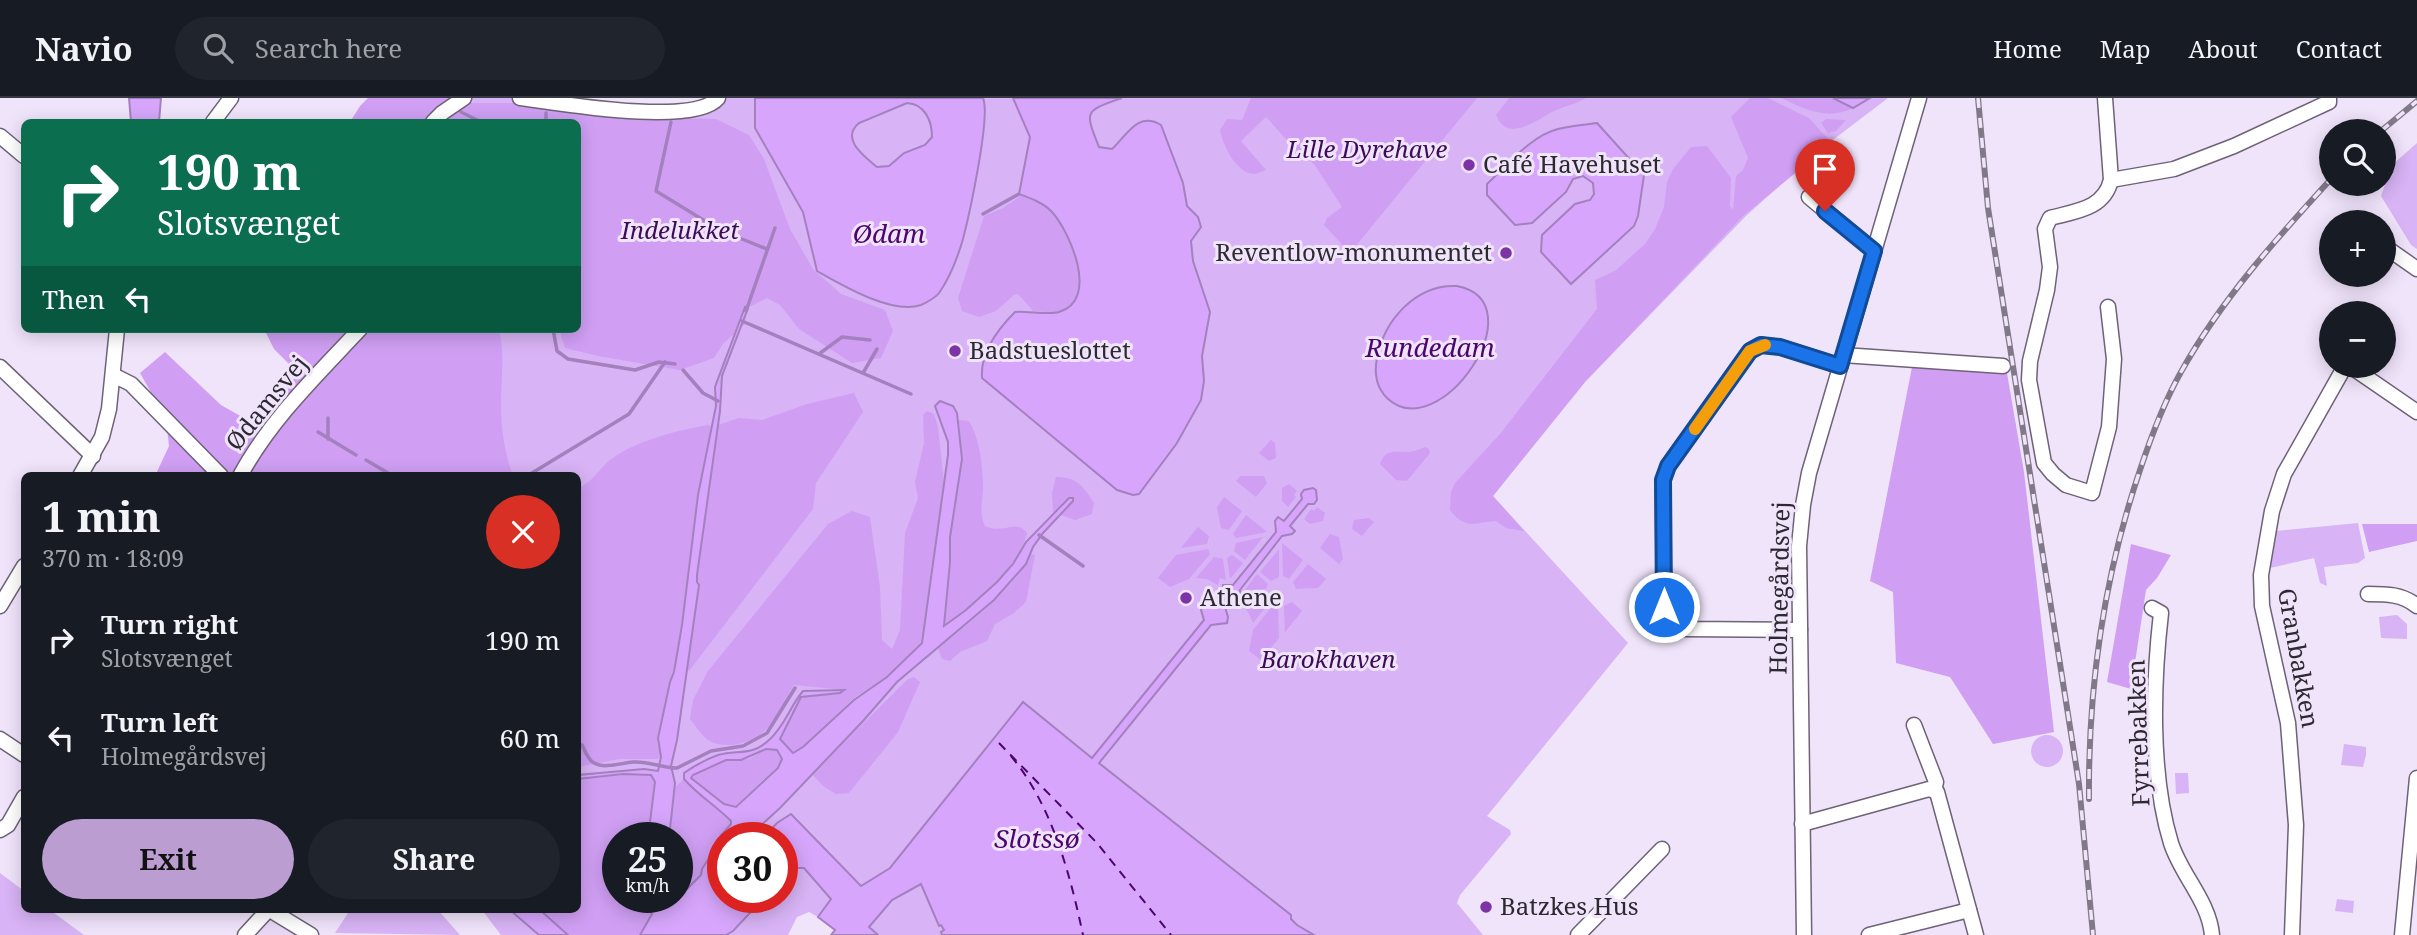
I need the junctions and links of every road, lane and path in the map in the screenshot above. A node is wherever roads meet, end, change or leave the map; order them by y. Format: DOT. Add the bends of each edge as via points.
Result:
graph roads {
  1 [pos="231,98"];
  2 [pos="462,98"];
  3 [pos="520,98"];
  4 [pos="718,98"];
  5 [pos="1919,98"];
  6 [pos="2105,98"];
  7 [pos="2329,98"];
  8 [pos="215,119"];
  9 [pos="437,119"];
  10 [pos="0,136"];
  11 [pos="21,154"];
  12 [pos="2111,180"];
  13 [pos="1809,197"];
  14 [pos="1874,251"];
  15 [pos="2396,255"];
  16 [pos="2417,270"];
  17 [pos="2108,307"];
  18 [pos="117,333"];
  19 [pos="356,333"];
  20 [pos="1841,361"];
  21 [pos="2003,366"];
  22 [pos="0,367"];
  23 [pos="113,375"];
  24 [pos="2341,378"];
  25 [pos="2366,378"];
  26 [pos="2417,412"];
  27 [pos="93,456"];
  28 [pos="83,472"];
  29 [pos="217,472"];
  30 [pos="242,472"];
  31 [pos="21,571"];
  32 [pos="2368,594"];
  33 [pos="0,606"];
  34 [pos="2417,606"];
  35 [pos="2152,608"];
  36 [pos="1800,630"];
  37 [pos="1914,724"];
  38 [pos="0,738"];
  39 [pos="21,753"];
  40 [pos="2417,778"];
  41 [pos="1934,790"];
  42 [pos="21,802"];
  43 [pos="1802,824"];
  44 [pos="0,830"];
  45 [pos="1662,849"];
  46 [pos="1969,910"];
  47 [pos="266,913"];
  48 [pos="274,913"];
  49 [pos="244,935"];
  50 [pos="311,935"];
  51 [pos="1578,935"];
  52 [pos="1804,935"];
  53 [pos="1870,935"];
  54 [pos="1976,935"];
  55 [pos="2212,935"];
  56 [pos="2292,935"];
  57 [pos="2402,935"];
  1 -- 8 [label="street"];
  2 -- 9 [label="street"];
  3 -- 4 [label="street" via="609,110 683,111 698,110"];
  5 -- 14 [label="street, Holmegårdsvej"];
  6 -- 12 [label="street"];
  7 -- 12 [label="street" via="2329,102 2234,146 2174,169"];
  10 -- 11 [label="street"];
  12 -- 17 [label="street" via="2102,200 2090,208 2050,218 2045,229 2048,290 2030,361 2029,380 2044,463 2066,485 2092,493 2109,427 2114,359"];
  13 -- 14 [label="street"];
  14 -- 20 [label="street, Holmegårdsvej"];
  15 -- 16 [label="street"];
  18 -- 23 [label="street"];
  19 -- 30 [label="street, Ødamsvej" via="289,405"];
  20 -- 21 [label="street"];
  20 -- 36 [label="street, Holmegårdsvej" via="1803,505"];
  20 -- 36 [label="street" via="1780,347 1761,345 1750,351 1668,466 1663,480 1664,607 1674,626"];
  22 -- 27 [label="street"];
  23 -- 27 [label="street" via="109,410"];
  23 -- 29 [label="street" via="131,384"];
  24 -- 56 [label="street, Granbakken" via="2284,474 2261,575 2262,606 2289,735 2296,825"];
  25 -- 26 [label="street, Granbakken"];
  27 -- 28 [label="street"];
  31 -- 33 [label="street"];
  32 -- 34 [label="street" via="2390,593"];
  35 -- 55 [label="street, Fyrrebakken" via="2161,613 2155,701 2160,794 2171,845 2211,920"];
  36 -- 43 [label="street, Holmegårdsvej"];
  37 -- 41 [label="street" via="1936,782"];
  38 -- 39 [label="street"];
  40 -- 57 [label="street"];
  41 -- 43 [label="street"];
  41 -- 46 [label="street"];
  42 -- 44 [label="street"];
  43 -- 52 [label="street, Holmegårdsvej"];
  45 -- 51 [label="street"];
  46 -- 53 [label="street"];
  46 -- 54 [label="street"];
  47 -- 49 [label="street"];
  48 -- 50 [label="street"];
}
